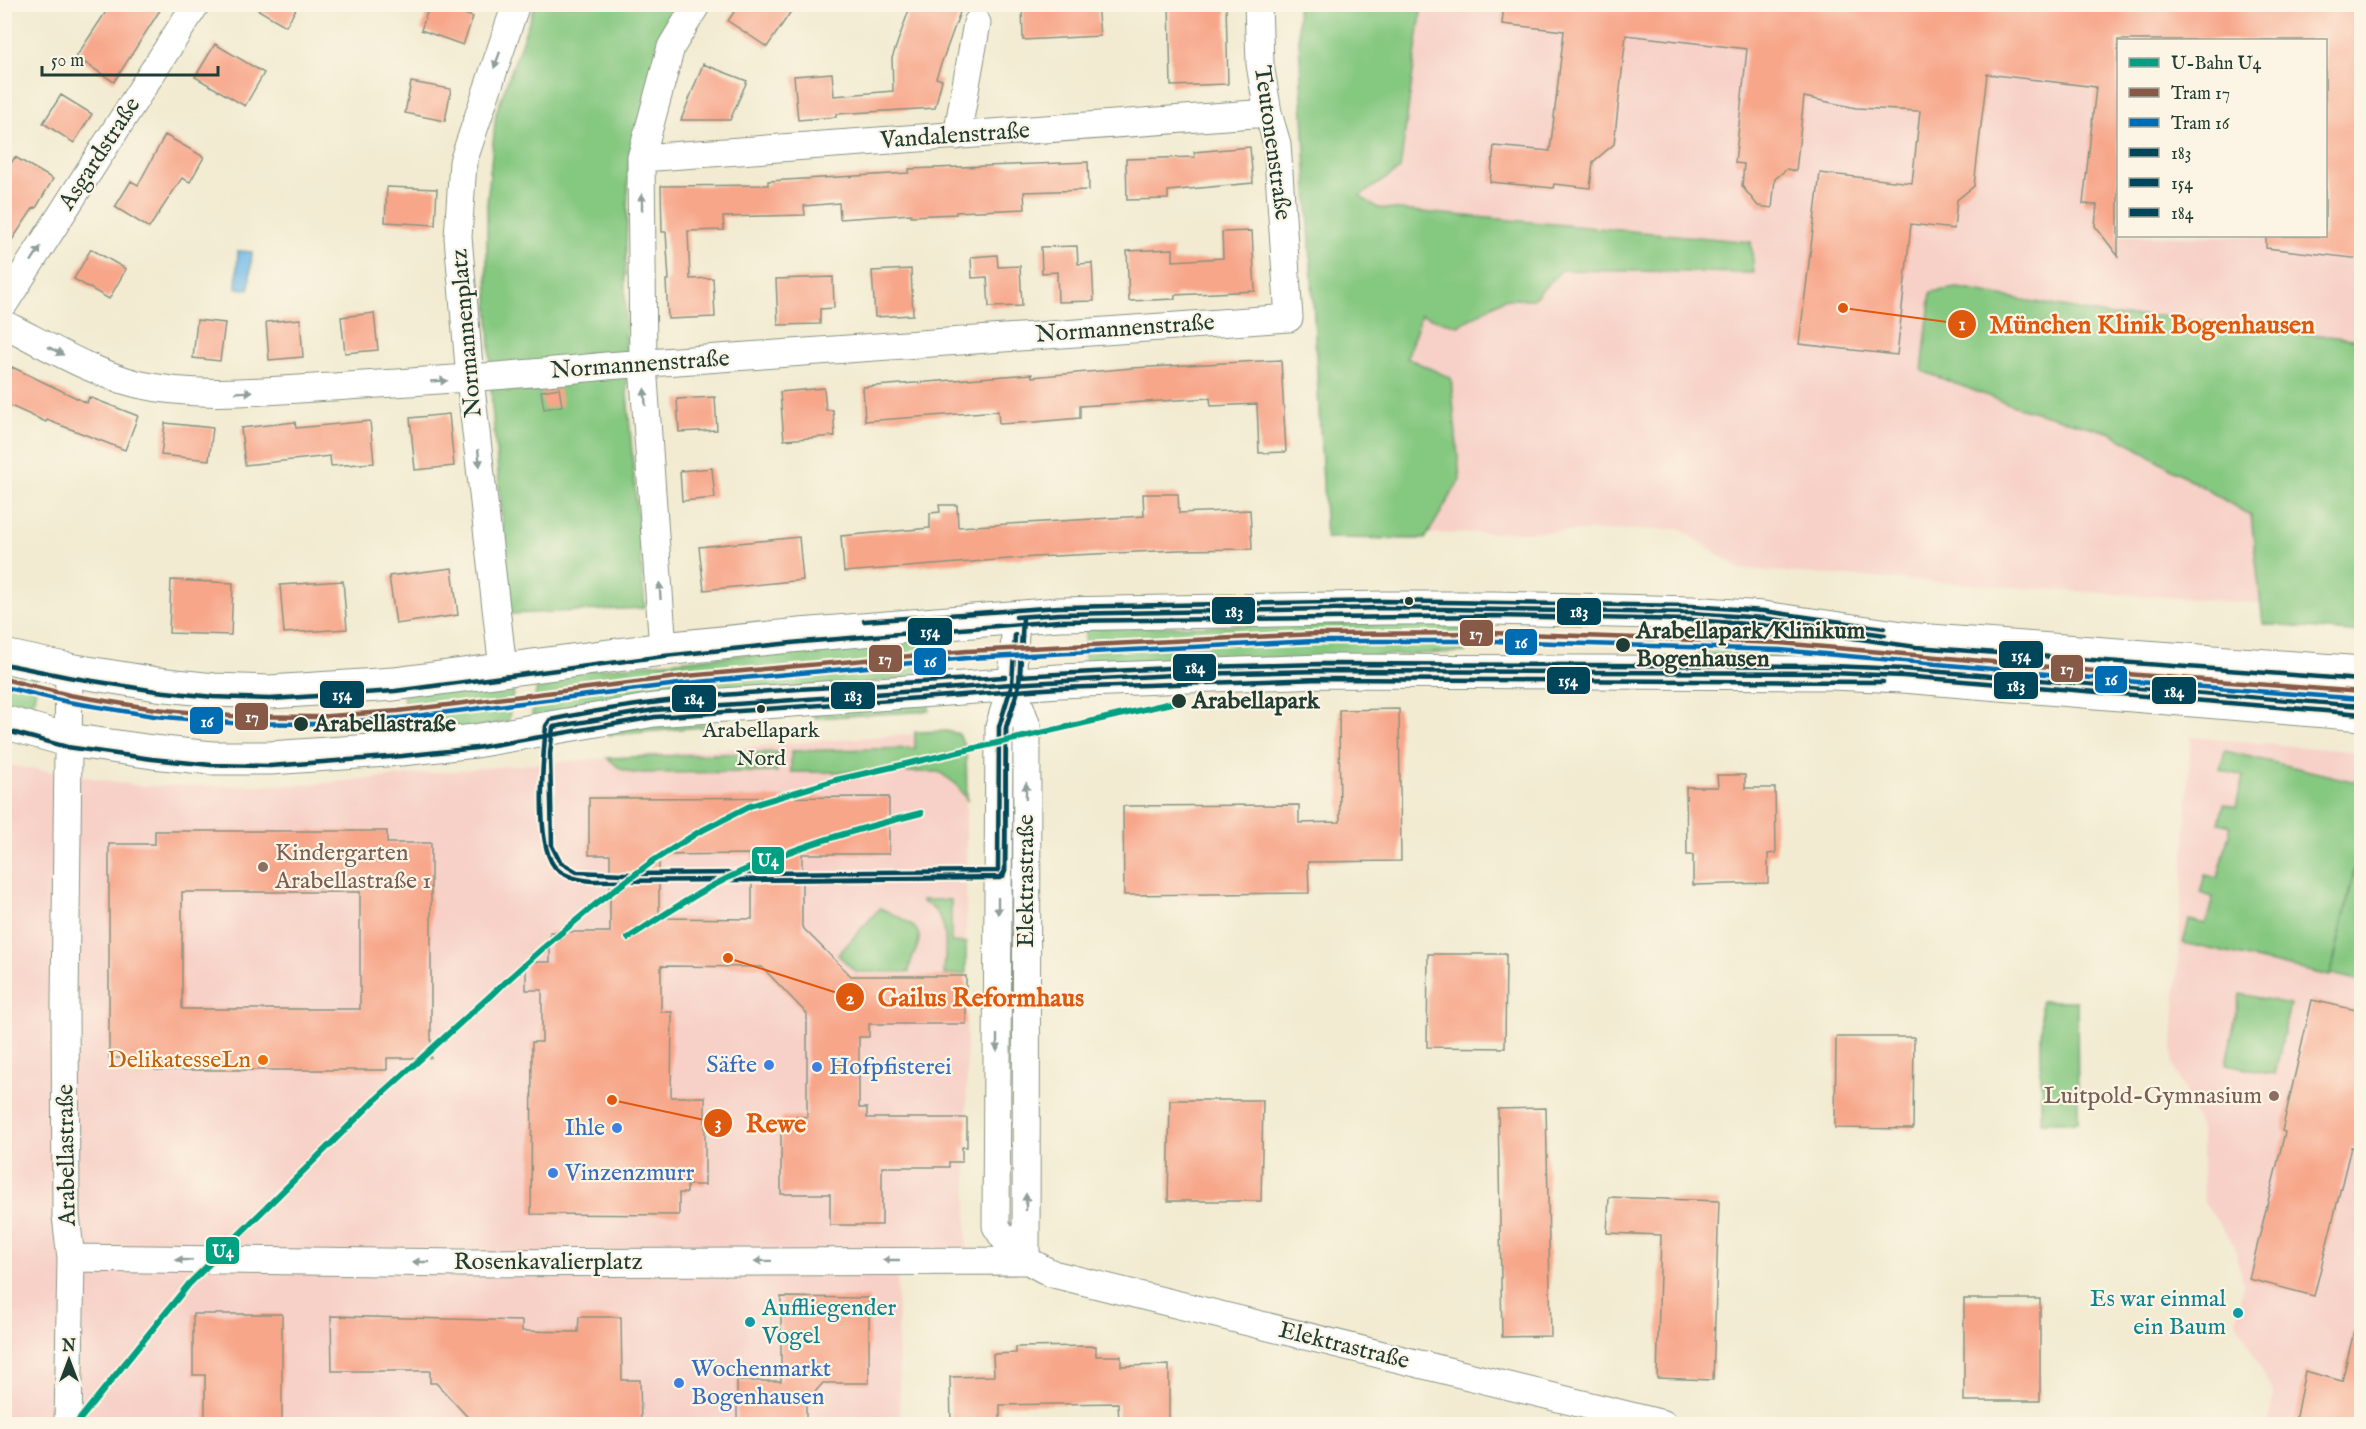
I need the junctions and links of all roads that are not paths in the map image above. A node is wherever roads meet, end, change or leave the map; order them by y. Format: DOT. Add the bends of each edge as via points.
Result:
graph roads {
  1 [pos="196,4"];
  2 [pos="516,4"];
  3 [pos="698,4"];
  4 [pos="1258,4"];
  5 [pos="977,23"];
  6 [pos="1268,113"];
  7 [pos="957,136"];
  8 [pos="641,158"];
  9 [pos="4,304"];
  10 [pos="1289,318"];
  11 [pos="4,324"];
  12 [pos="643,365"];
  13 [pos="470,379"];
  14 [pos="1016,617"];
  15 [pos="663,650"];
  16 [pos="4,656"];
  17 [pos="503,669"];
  18 [pos="69,670"];
  19 [pos="2361,674"];
  20 [pos="1012,684"];
  21 [pos="2361,714"];
  22 [pos="4,722"];
  23 [pos="68,740"];
  24 [pos="71,1258"];
  25 [pos="1026,1261"];
  26 [pos="69,1425"];
  27 [pos="1664,1425"];
  9 -- 1 [label="street, Asgardstraße, one-way"];
  2 -- 13 [label="street, Normannenplatz, one-way" via="463,162 458,237"];
  3 -- 8 [label="street" via="672,47"];
  4 -- 6 [label="street, Teutonenstraße" via="1260,64"];
  5 -- 7 [label="street"];
  6 -- 7 [label="street, Vandalenstraße"];
  6 -- 10 [label="street, Teutonenstraße" via="1277,144"];
  7 -- 8 [label="street, Vandalenstraße"];
  12 -- 8 [label="street, one-way"];
  10 -- 12 [label="street, Normannenstraße"];
  11 -- 13 [label="street, Normannenstraße, one-way" via="92,370 138,384 181,390 234,392"];
  12 -- 13 [label="street, Normannenstraße"];
  15 -- 12 [label="street, one-way"];
  13 -- 17 [label="street, Normannenplatz, one-way"];
  14 -- 15 [label="main road" via="865,628"];
  14 -- 19 [label="main road" via="1384,608 1691,613 1763,618 1917,640"];
  14 -- 20 [label="street, Elektrastraße"];
  15 -- 17 [label="main road"];
  16 -- 18 [label="main road"];
  17 -- 18 [label="main road" via="385,685 270,692 202,689"];
  18 -- 23 [label="street, Arabellastraße"];
  20 -- 21 [label="main road" via="1321,671 1831,673"];
  20 -- 23 [label="main road" via="654,710 476,741 270,758 212,758"];
  20 -- 25 [label="street, Elektrastraße" via="999,727 996,1226 1007,1244"];
  22 -- 23 [label="main road"];
  23 -- 24 [label="street, Arabellastraße" via="64,1002 66,1215"];
  25 -- 24 [label="street, Rosenkavalierplatz, one-way" via="450,1263"];
  24 -- 26 [label="street, Arabellastraße"];
  25 -- 27 [label="street, Elektrastraße" via="1065,1277"];
}
